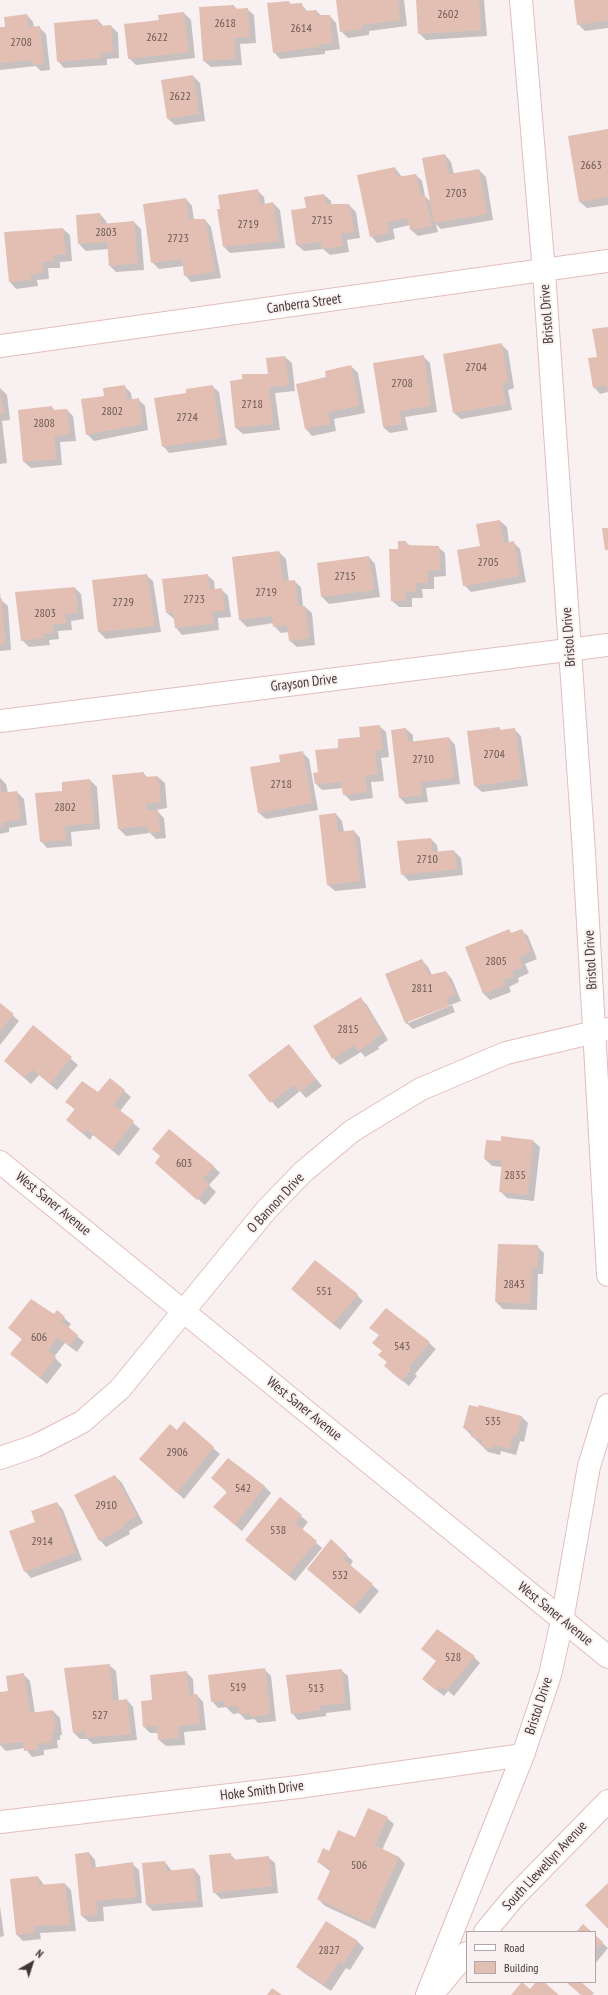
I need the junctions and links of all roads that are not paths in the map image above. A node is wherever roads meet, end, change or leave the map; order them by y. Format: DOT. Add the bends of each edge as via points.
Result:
graph roads {
  1 [pos="521,0"];
  2 [pos="608,261"];
  3 [pos="544,272"];
  4 [pos="0,346"];
  5 [pos="608,645"];
  6 [pos="570,650"];
  7 [pos="0,721"];
  8 [pos="602,1030"];
  9 [pos="0,1162"];
  10 [pos="608,1275"];
  11 [pos="185,1312"];
  12 [pos="608,1405"];
  13 [pos="0,1458"];
  14 [pos="562,1621"];
  15 [pos="608,1657"];
  16 [pos="523,1754"];
  17 [pos="608,1801"];
  18 [pos="0,1822"];
  19 [pos="486,1931"];
  20 [pos="466,1954"];
  21 [pos="427,1995"];
  22 [pos="432,1995"];
  1 -- 3 [label="street, Bristol Drive"];
  2 -- 3 [label="street, Canberra Street"];
  3 -- 4 [label="street, Canberra Street"];
  3 -- 6 [label="street, Bristol Drive"];
  5 -- 6 [label="street, Grayson Drive"];
  6 -- 7 [label="street, Grayson Drive"];
  6 -- 8 [label="street, Bristol Drive"];
  8 -- 10 [label="street, Bristol Drive"];
  8 -- 11 [label="street, O Bannon Drive" via="506,1053 421,1090 352,1131 303,1172 267,1209"];
  9 -- 11 [label="street, West Saner Avenue"];
  11 -- 13 [label="street, O Bannon Drive" via="120,1389 82,1422 35,1446"];
  11 -- 14 [label="street, West Saner Avenue"];
  12 -- 14 [label="street, Bristol Drive" via="589,1466"];
  14 -- 15 [label="street, West Saner Avenue"];
  14 -- 16 [label="street, Bristol Drive" via="550,1675"];
  16 -- 18 [label="street, Hoke Smith Drive" via="298,1787"];
  16 -- 21 [label="street, Bristol Drive"];
  17 -- 19 [label="street, South Llewellyn Avenue" via="514,1897"];
  20 -- 22 [label="street"];
}
